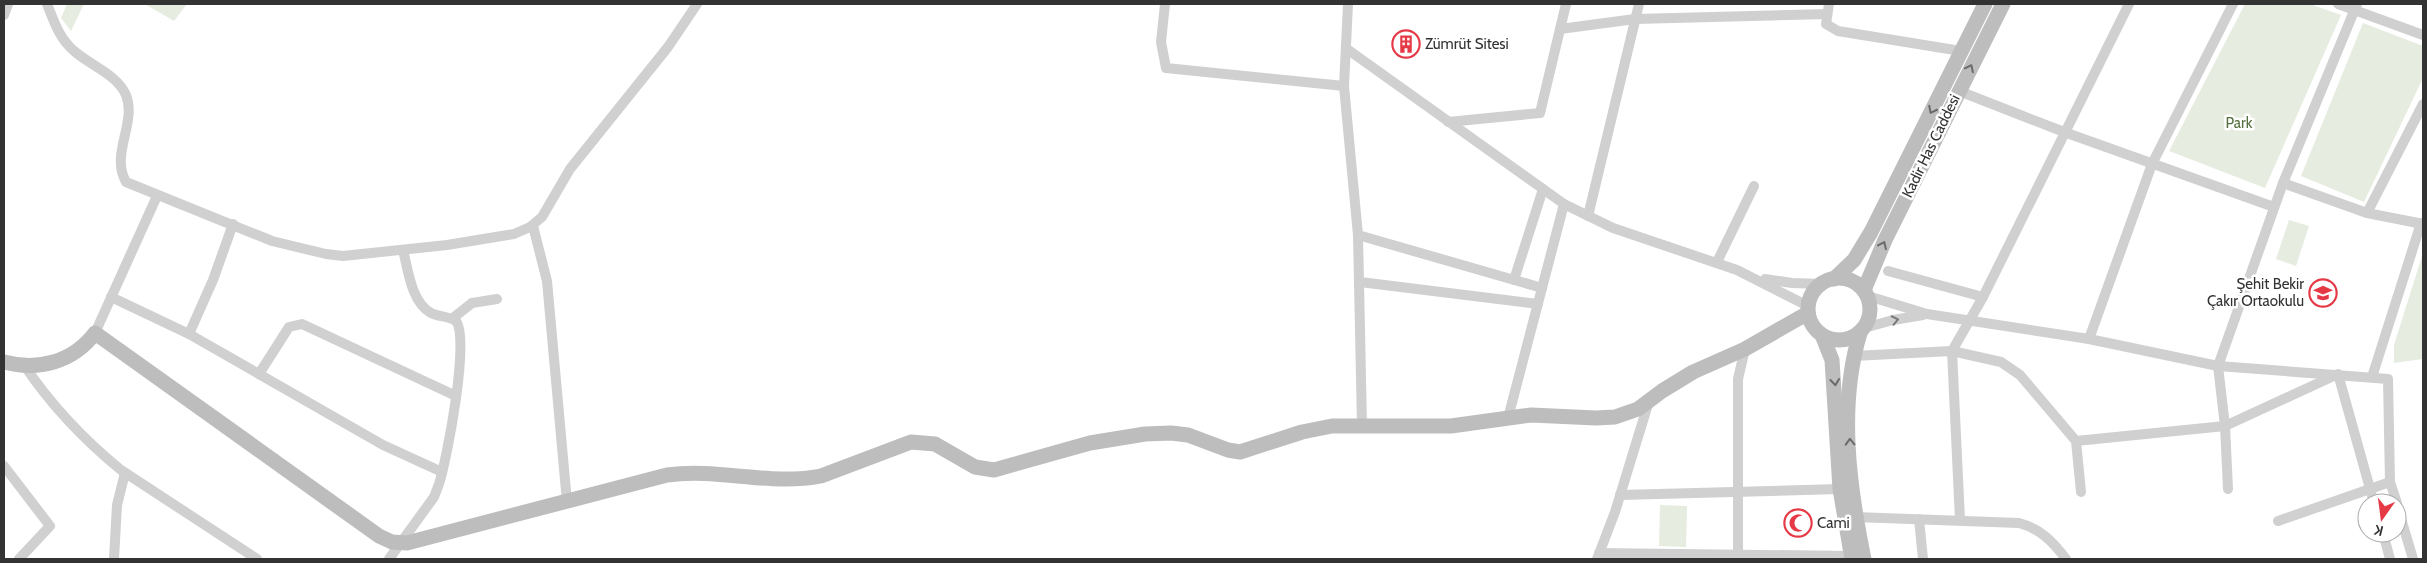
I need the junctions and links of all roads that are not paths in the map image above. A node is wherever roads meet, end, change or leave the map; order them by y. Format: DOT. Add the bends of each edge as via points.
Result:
graph roads {
  1 [pos="8,4"];
  2 [pos="47,4"];
  3 [pos="697,4"];
  4 [pos="1165,4"];
  5 [pos="1348,4"];
  6 [pos="1566,4"];
  7 [pos="1639,4"];
  8 [pos="1985,4"];
  9 [pos="2003,4"];
  10 [pos="2129,4"];
  11 [pos="2233,4"];
  12 [pos="2338,4"];
  13 [pos="2356,7"];
  14 [pos="1828,9"];
  15 [pos="4,15"];
  16 [pos="1635,19"];
  17 [pos="1560,29"];
  18 [pos="2423,35"];
  19 [pos="1347,49"];
  20 [pos="1961,51"];
  21 [pos="1344,86"];
  22 [pos="1959,91"];
  23 [pos="2423,104"];
  24 [pos="1448,122"];
  25 [pos="2064,132"];
  26 [pos="2152,164"];
  27 [pos="2283,183"];
  28 [pos="1754,186"];
  29 [pos="1543,189"];
  30 [pos="157,196"];
  31 [pos="1564,204"];
  32 [pos="2274,207"];
  33 [pos="2367,213"];
  34 [pos="1588,216"];
  35 [pos="2422,223"];
  36 [pos="232,224"];
  37 [pos="532,226"];
  38 [pos="1358,235"];
  39 [pos="403,250"];
  40 [pos="1717,262"];
  41 [pos="1888,270"];
  42 [pos="1756,278"];
  43 [pos="1514,280"];
  44 [pos="1828,281"];
  45 [pos="1360,282"];
  46 [pos="1542,288"];
  47 [pos="1866,293"];
  48 [pos="111,297"];
  49 [pos="1983,297"];
  50 [pos="497,299"];
  51 [pos="1538,304"];
  52 [pos="1808,310"];
  53 [pos="1927,314"];
  54 [pos="453,318"];
  55 [pos="1968,319"];
  56 [pos="1862,331"];
  57 [pos="95,333"];
  58 [pos="189,334"];
  59 [pos="1822,335"];
  60 [pos="2089,339"];
  61 [pos="1745,349"];
  62 [pos="1952,351"];
  63 [pos="1853,356"];
  64 [pos="4,362"];
  65 [pos="24,365"];
  66 [pos="2218,366"];
  67 [pos="259,374"];
  68 [pos="2338,374"];
  69 [pos="2372,377"];
  70 [pos="456,396"];
  71 [pos="1650,400"];
  72 [pos="1508,418"];
  73 [pos="1362,425"];
  74 [pos="2225,426"];
  75 [pos="2076,441"];
  76 [pos="4,466"];
  77 [pos="442,472"];
  78 [pos="125,473"];
  79 [pos="2390,482"];
  80 [pos="1840,488"];
  81 [pos="2228,489"];
  82 [pos="2370,489"];
  83 [pos="2082,492"];
  84 [pos="1739,493"];
  85 [pos="2371,493"];
  86 [pos="2394,493"];
  87 [pos="1620,495"];
  88 [pos="567,502"];
  89 [pos="1855,517"];
  90 [pos="1919,519"];
  91 [pos="1960,520"];
  92 [pos="2278,522"];
  93 [pos="2407,538"];
  94 [pos="400,543"];
  95 [pos="2386,543"];
  96 [pos="1738,554"];
  97 [pos="1598,556"];
  98 [pos="1856,558"];
  99 [pos="19,559"];
  100 [pos="114,559"];
  101 [pos="257,559"];
  102 [pos="389,559"];
  103 [pos="1923,559"];
  104 [pos="2066,559"];
  105 [pos="2390,559"];
  106 [pos="2413,559"];
  1 -- 15 [label="street"];
  2 -- 30 [label="street" via="56,26 72,49 113,78 125,93 129,114 121,157 122,173 126,182"];
  3 -- 37 [label="street" via="668,47 578,157 546,212"];
  4 -- 21 [label="street" via="1162,42 1166,68"];
  5 -- 19 [label="street"];
  6 -- 17 [label="street"];
  7 -- 16 [label="street"];
  8 -- 20 [label="street, Kadir Has Caddesi"];
  22 -- 9 [label="street, Kadir Has Caddesi, one-way"];
  10 -- 25 [label="street"];
  11 -- 26 [label="street"];
  12 -- 13 [label="street"];
  13 -- 18 [label="street"];
  13 -- 27 [label="street"];
  14 -- 16 [label="street"];
  14 -- 20 [label="street" via="1826,24 1838,32"];
  16 -- 17 [label="street"];
  16 -- 34 [label="street"];
  17 -- 24 [label="street" via="1540,113"];
  19 -- 21 [label="street"];
  19 -- 24 [label="street"];
  20 -- 44 [label="street, Kadir Has Caddesi, one-way" via="1871,232 1854,260"];
  21 -- 38 [label="street"];
  22 -- 25 [label="street"];
  47 -- 22 [label="street, Kadir Has Caddesi, one-way" via="1885,240"];
  23 -- 33 [label="street"];
  24 -- 29 [label="street"];
  25 -- 26 [label="street"];
  25 -- 49 [label="street"];
  26 -- 32 [label="street"];
  26 -- 60 [label="street"];
  27 -- 32 [label="street"];
  27 -- 33 [label="street"];
  28 -- 40 [label="street"];
  29 -- 31 [label="street"];
  29 -- 43 [label="street"];
  30 -- 36 [label="street"];
  30 -- 48 [label="street"];
  31 -- 34 [label="street"];
  31 -- 46 [label="street"];
  32 -- 66 [label="street"];
  33 -- 35 [label="street"];
  34 -- 40 [label="street" via="1612,228"];
  35 -- 69 [label="street"];
  36 -- 39 [label="street" via="272,241 326,254 343,256"];
  36 -- 58 [label="street" via="213,280"];
  37 -- 39 [label="street" via="514,234"];
  37 -- 88 [label="street" via="547,281"];
  38 -- 43 [label="street"];
  38 -- 45 [label="street"];
  39 -- 54 [label="street" via="421,303 431,312"];
  40 -- 42 [label="street"];
  41 -- 49 [label="street"];
  42 -- 44 [label="street" via="1792,284"];
  42 -- 52 [label="street"];
  43 -- 46 [label="street"];
  44 -- 47 [label="street" via="1854,282"];
  44 -- 52 [label="street" via="1812,294"];
  45 -- 51 [label="street"];
  45 -- 73 [label="street"];
  46 -- 51 [label="street"];
  47 -- 53 [label="street"];
  47 -- 56 [label="street" via="1871,309"];
  48 -- 57 [label="street"];
  48 -- 58 [label="street"];
  49 -- 55 [label="street"];
  50 -- 54 [label="street" via="472,303"];
  51 -- 72 [label="street"];
  52 -- 59 [label="street" via="1813,326"];
  52 -- 61 [label="street"];
  53 -- 55 [label="street"];
  56 -- 53 [label="street, one-way" via="1893,320"];
  54 -- 70 [label="street" via="461,332"];
  55 -- 60 [label="street"];
  55 -- 62 [label="street"];
  56 -- 59 [label="street" via="1841,340"];
  56 -- 63 [label="street"];
  57 -- 65 [label="street" via="77,351 61,360"];
  57 -- 94 [label="street" via="379,536"];
  58 -- 67 [label="street"];
  59 -- 80 [label="street, one-way" via="1832,360"];
  60 -- 66 [label="street"];
  61 -- 71 [label="street" via="1693,372"];
  61 -- 84 [label="street" via="1738,379"];
  62 -- 63 [label="street"];
  62 -- 75 [label="street" via="1994,360 2014,369"];
  62 -- 91 [label="street"];
  89 -- 63 [label="street, one-way" via="1848,414"];
  64 -- 65 [label="street"];
  65 -- 78 [label="street" via="72,426"];
  66 -- 68 [label="street"];
  66 -- 74 [label="street"];
  67 -- 70 [label="street" via="289,328 302,324"];
  67 -- 77 [label="street" via="383,445"];
  68 -- 69 [label="street"];
  68 -- 74 [label="street"];
  68 -- 82 [label="street"];
  69 -- 79 [label="street" via="2388,379"];
  70 -- 77 [label="street"];
  71 -- 72 [label="street" via="1630,412 1606,418 1549,414"];
  71 -- 87 [label="street"];
  72 -- 73 [label="street" via="1451,426"];
  73 -- 88 [label="street" via="1317,428 1240,452 1179,433 1128,436 1090,443 994,470 976,467 935,444 912,442 807,479 684,473"];
  74 -- 75 [label="street"];
  74 -- 81 [label="street"];
  75 -- 83 [label="street"];
  76 -- 99 [label="street" via="50,526"];
  77 -- 94 [label="street" via="434,497"];
  78 -- 100 [label="street" via="117,505"];
  78 -- 101 [label="street"];
  79 -- 82 [label="street"];
  79 -- 86 [label="street"];
  80 -- 84 [label="street"];
  80 -- 98 [label="street"];
  82 -- 85 [label="street"];
  82 -- 92 [label="street"];
  84 -- 87 [label="street"];
  84 -- 96 [label="street"];
  87 -- 97 [label="street"];
  88 -- 94 [label="street"];
  89 -- 90 [label="street"];
  89 -- 98 [label="street"];
  90 -- 91 [label="street"];
  90 -- 103 [label="street"];
  91 -- 104 [label="street" via="2012,522 2027,526 2046,536"];
  93 -- 106 [label="street"];
  94 -- 102 [label="street"];
  95 -- 105 [label="street"];
  96 -- 97 [label="street"];
  96 -- 98 [label="street"];
}
